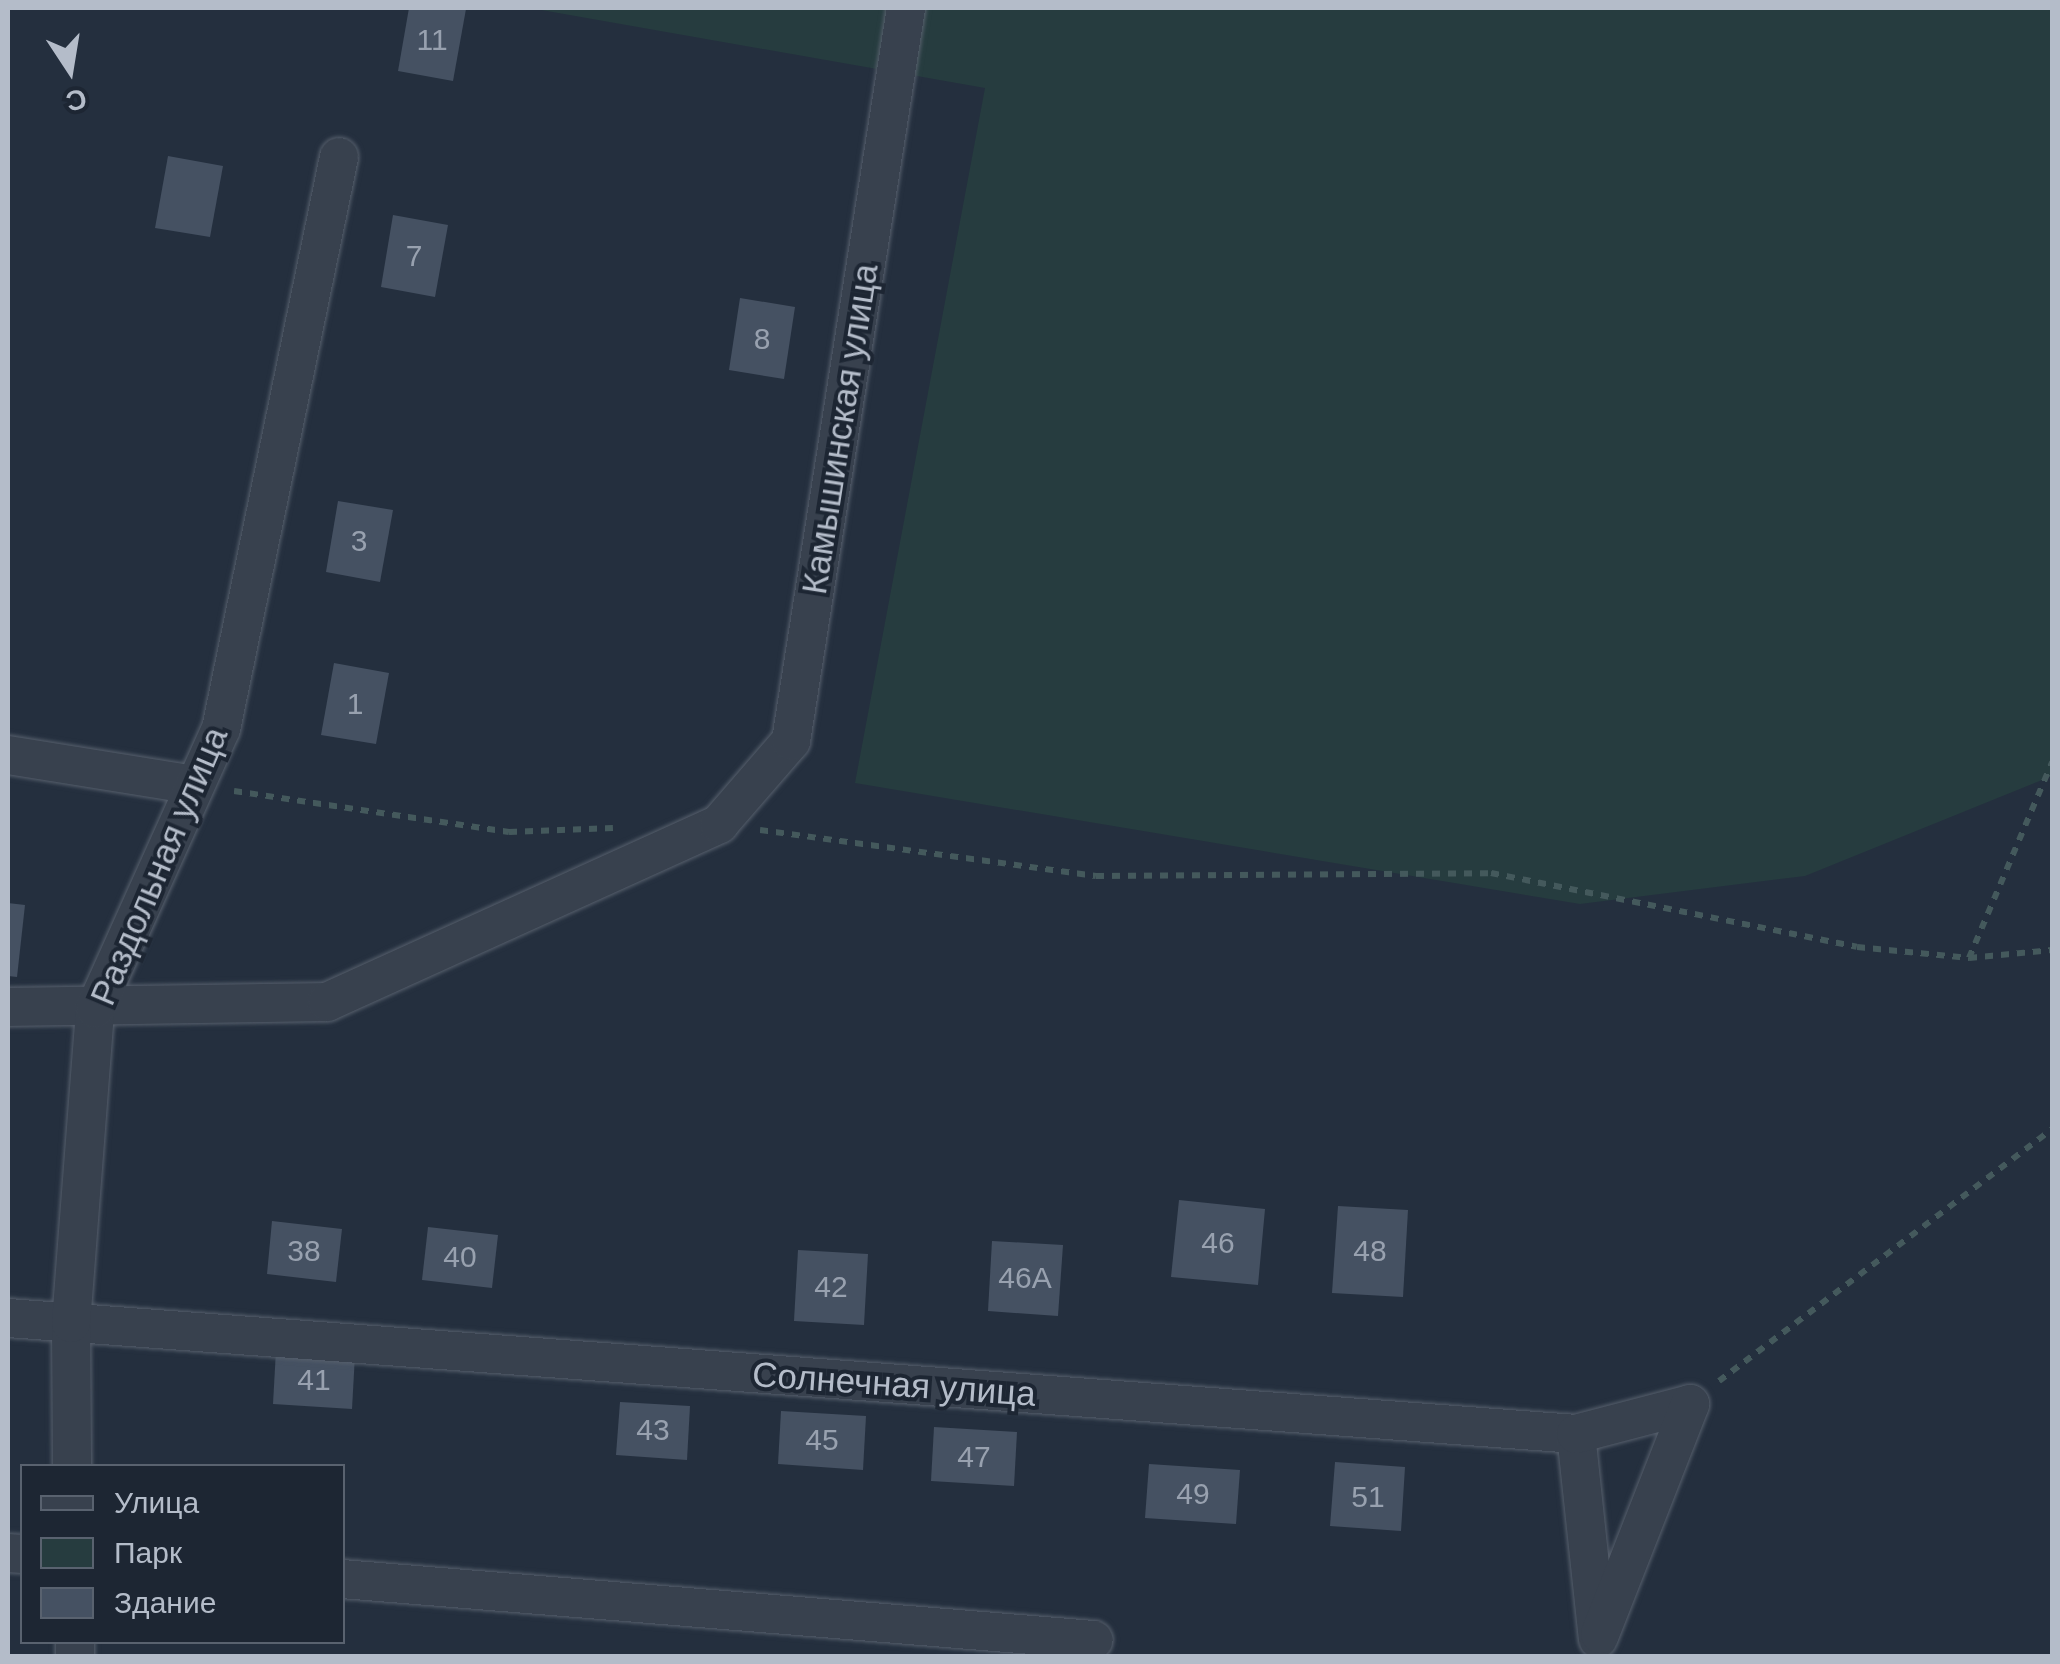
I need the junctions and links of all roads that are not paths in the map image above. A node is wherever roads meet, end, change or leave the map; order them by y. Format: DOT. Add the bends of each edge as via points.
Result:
graph roads {
  1 [pos="906,8"];
  2 [pos="339,157"];
  3 [pos="8,755"];
  4 [pos="195,785"];
  5 [pos="8,1007"];
  6 [pos="95,1010"];
  7 [pos="8,1318"];
  8 [pos="71,1324"];
  9 [pos="1576,1434"];
  10 [pos="72,1464"];
  11 [pos="345,1580"];
  12 [pos="1094,1640"];
  13 [pos="1592,1648"];
  1 -- 6 [label="street, Камышинская улица" via="791,741 719,824 327,1002"];
  2 -- 4 [label="street, Раздольная улица" via="222,729"];
  3 -- 4 [label="street"];
  4 -- 6 [label="street, Раздольная улица"];
  5 -- 6 [label="street"];
  6 -- 8 [label="street, Раздольная улица"];
  7 -- 8 [label="street, Солнечная улица"];
  8 -- 9 [label="street, Солнечная улица"];
  8 -- 10 [label="street, Раздольная улица"];
  9 -- 13 [label="street"];
  9 -- 13 [label="street, Солнечная улица" via="1690,1404"];
  11 -- 12 [label="street"];
}
